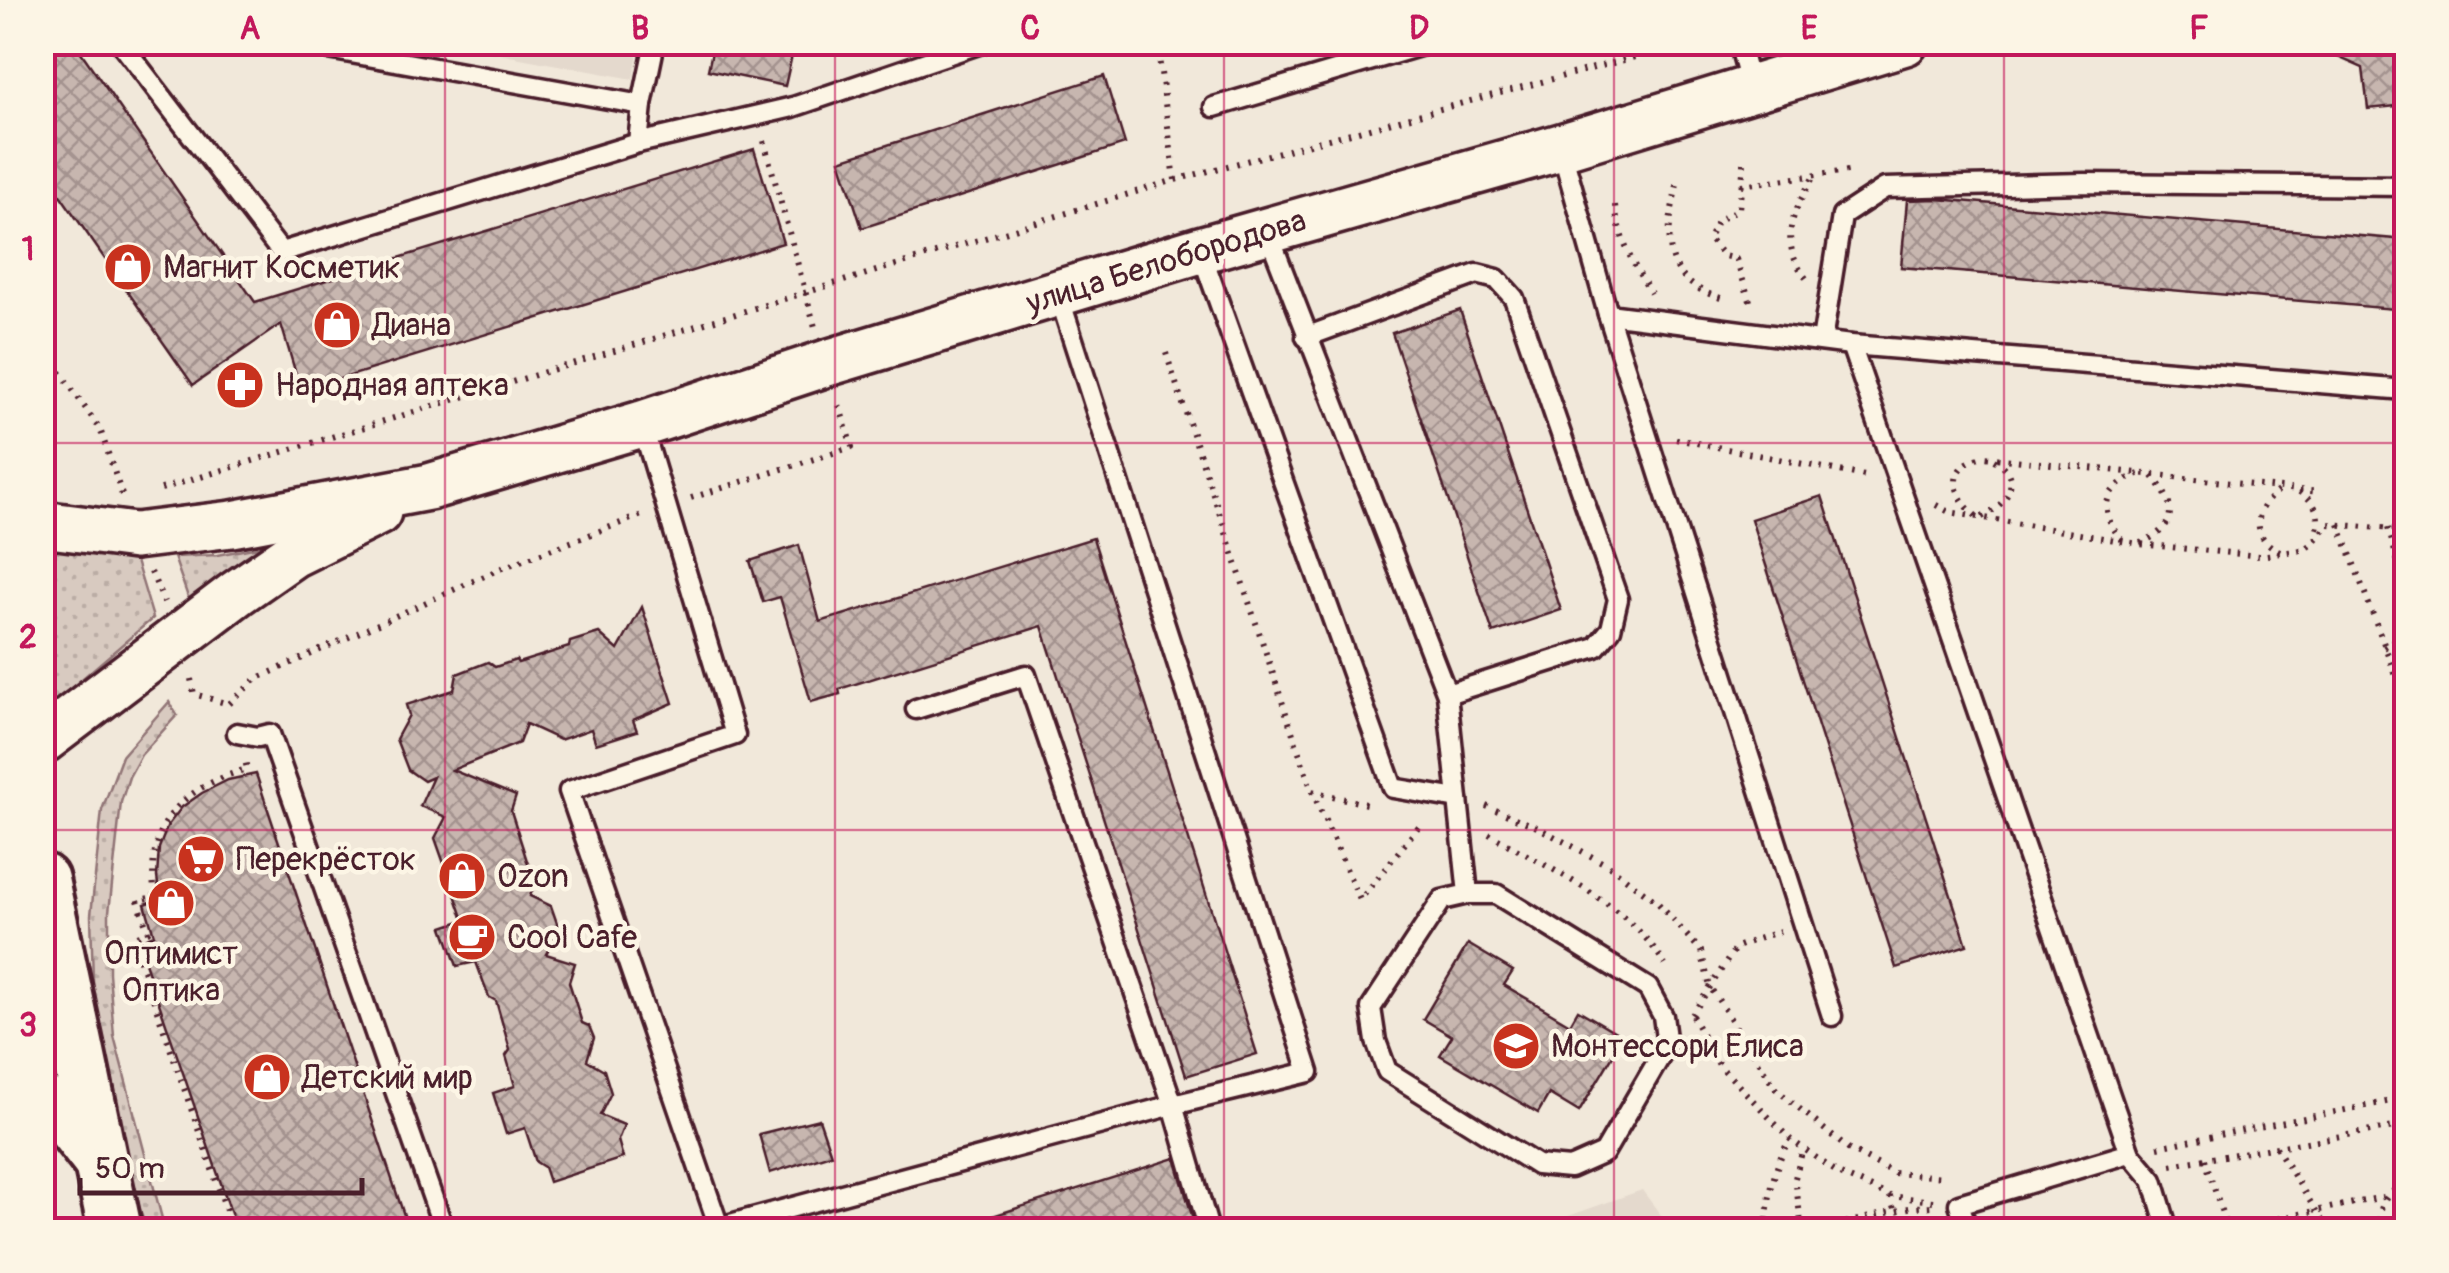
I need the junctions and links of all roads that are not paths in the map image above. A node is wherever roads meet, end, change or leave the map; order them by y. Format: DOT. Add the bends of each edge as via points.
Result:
graph roads {
  1 [pos="120,42"];
  2 [pos="288,42"];
  3 [pos="655,42"];
  4 [pos="985,42"];
  5 [pos="1433,42"];
  6 [pos="1739,42"];
  7 [pos="1905,42"];
  8 [pos="1752,89"];
  9 [pos="642,105"];
  10 [pos="1214,107"];
  11 [pos="638,144"];
  12 [pos="1560,147"];
  13 [pos="2406,186"];
  14 [pos="1266,230"];
  15 [pos="1200,250"];
  16 [pos="1058,292"];
  17 [pos="1608,314"];
  18 [pos="1306,337"];
  19 [pos="1822,341"];
  20 [pos="1850,346"];
  21 [pos="2406,390"];
  22 [pos="642,424"];
  23 [pos="429,486"];
  24 [pos="42,524"];
  25 [pos="1447,694"];
  26 [pos="916,709"];
  27 [pos="237,733"];
  28 [pos="42,741"];
  29 [pos="1458,799"];
  30 [pos="42,880"];
  31 [pos="1468,894"];
  32 [pos="52,934"];
  33 [pos="42,987"];
  34 [pos="1832,1016"];
  35 [pos="42,1102"];
  36 [pos="1173,1105"];
  37 [pos="2130,1153"];
  38 [pos="99,1160"];
  39 [pos="714,1229"];
  40 [pos="115,1230"];
  41 [pos="444,1230"];
  42 [pos="1209,1230"];
  43 [pos="1968,1230"];
  44 [pos="2168,1230"];
  1 -- 11 [label="lane" via="280,252"];
  2 -- 9 [label="lane"];
  3 -- 9 [label="lane"];
  4 -- 11 [label="lane" via="793,107"];
  5 -- 10 [label="lane"];
  6 -- 8 [label="lane"];
  7 -- 8 [label="street, улица Белобородова"];
  8 -- 12 [label="street, улица Белобородова"];
  9 -- 11 [label="lane"];
  12 -- 14 [label="street, улица Белобородова"];
  12 -- 17 [label="lane"];
  13 -- 19 [label="lane" via="1885,188 1842,216"];
  14 -- 15 [label="street, улица Белобородова"];
  14 -- 18 [label="lane"];
  15 -- 16 [label="street, улица Белобородова"];
  15 -- 29 [label="lane" via="1393,788"];
  16 -- 22 [label="street, улица Белобородова"];
  16 -- 36 [label="lane" via="1309,1072"];
  17 -- 19 [label="lane"];
  17 -- 34 [label="lane"];
  18 -- 25 [label="lane"];
  18 -- 25 [label="lane" via="1477,274 1497,280 1514,298 1618,599 1610,629 1596,647"];
  19 -- 20 [label="lane"];
  20 -- 21 [label="lane"];
  20 -- 37 [label="lane"];
  22 -- 23 [label="street, улица Белобородова"];
  22 -- 39 [label="lane" via="735,735 569,791"];
  23 -- 24 [label="street" via="135,536"];
  23 -- 28 [label="street" via="293,554"];
  25 -- 29 [label="lane"];
  26 -- 36 [label="lane" via="1026,676"];
  27 -- 41 [label="lane" via="270,734"];
  29 -- 31 [label="lane"];
  30 -- 32 [label="main road"];
  31 -- 31 [label="lane" via="1442,900 1371,1008 1387,1071 1536,1165 1570,1168 1604,1153 1667,1045 1663,1016 1648,988 1496,894"];
  32 -- 33 [label="lane"];
  32 -- 38 [label="main road"];
  35 -- 38 [label="main road" via="67,1119"];
  36 -- 39 [label="lane"];
  36 -- 42 [label="lane"];
  37 -- 43 [label="lane" via="1959,1204"];
  37 -- 44 [label="lane" via="2153,1180"];
  38 -- 40 [label="main road"];
}
